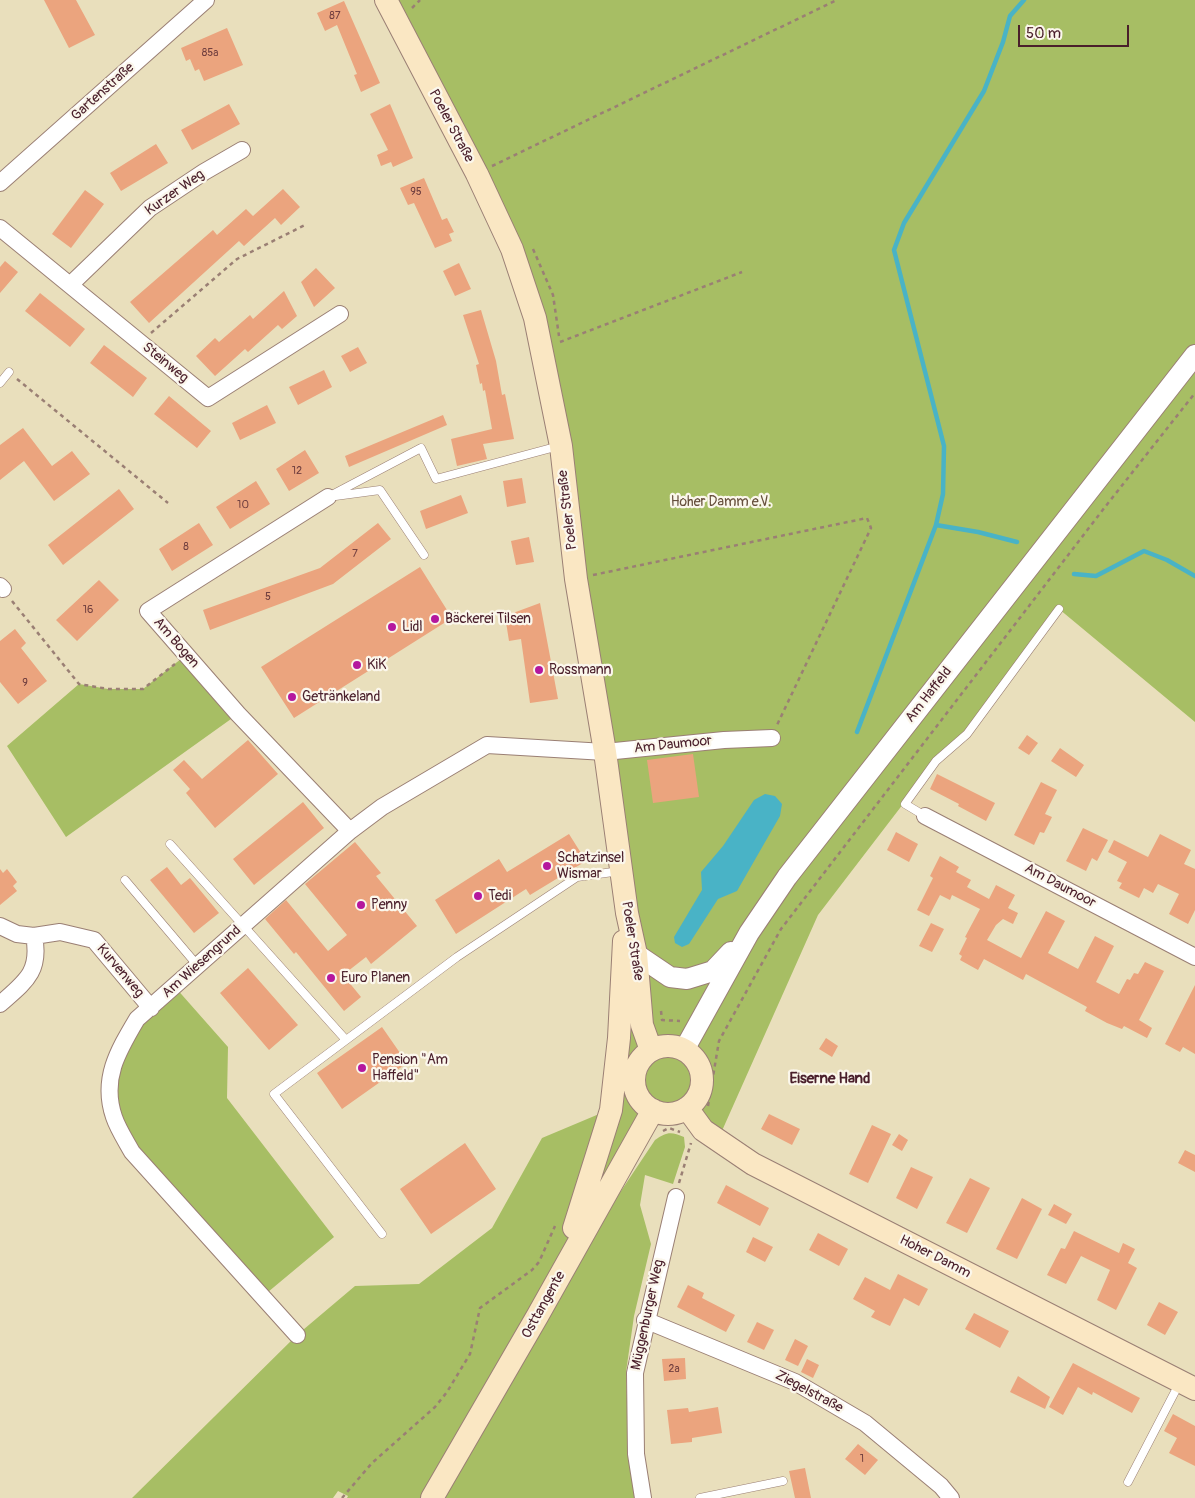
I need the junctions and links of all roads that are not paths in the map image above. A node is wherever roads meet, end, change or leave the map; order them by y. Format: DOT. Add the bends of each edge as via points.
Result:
graph roads {
  1 [pos="206,0"];
  2 [pos="386,0"];
  3 [pos="242,150"];
  4 [pos="0,183"];
  5 [pos="0,228"];
  6 [pos="70,285"];
  7 [pos="340,314"];
  8 [pos="1195,355"];
  9 [pos="9,372"];
  10 [pos="0,383"];
  11 [pos="561,446"];
  12 [pos="328,497"];
  13 [pos="424,555"];
  14 [pos="1059,609"];
  15 [pos="772,738"];
  16 [pos="604,752"];
  17 [pos="925,816"];
  18 [pos="350,831"];
  19 [pos="170,844"];
  20 [pos="622,871"];
  21 [pos="125,880"];
  22 [pos="627,913"];
  23 [pos="242,925"];
  24 [pos="0,926"];
  25 [pos="749,933"];
  26 [pos="34,936"];
  27 [pos="636,954"];
  28 [pos="1195,957"];
  29 [pos="198,966"];
  30 [pos="0,1004"];
  31 [pos="151,1008"];
  32 [pos="346,1040"];
  33 [pos="651,1050"];
  34 [pos="684,1050"];
  35 [pos="697,1108"];
  36 [pos="653,1110"];
  37 [pos="676,1197"];
  38 [pos="382,1234"];
  39 [pos="538,1315"];
  40 [pos="645,1320"];
  41 [pos="297,1334"];
  42 [pos="1188,1385"];
  43 [pos="783,1482"];
  44 [pos="1128,1482"];
  45 [pos="432,1498"];
  46 [pos="643,1498"];
  47 [pos="700,1498"];
  48 [pos="951,1498"];
  1 -- 4 [label="street, Gartenstraße"];
  2 -- 11 [label="main road, Poeler Straße" via="477,174 512,249 535,318"];
  3 -- 6 [label="street, Kurzer Weg" via="150,208"];
  5 -- 6 [label="street, Steinweg"];
  6 -- 7 [label="street, Steinweg" via="208,398"];
  8 -- 25 [label="street, Am Haffeld" via="786,877"];
  9 -- 10 [label="lane"];
  11 -- 12 [label="lane" via="436,479 421,448"];
  11 -- 16 [label="main road, Poeler Straße" via="576,579"];
  12 -- 13 [label="lane" via="380,490"];
  12 -- 18 [label="street, Am Bogen" via="148,611 238,714"];
  14 -- 17 [label="lane" via="967,734 936,760 905,804"];
  15 -- 16 [label="street, Am Daumoor"];
  16 -- 18 [label="street, Am Wiesengrund" via="487,745 382,807"];
  16 -- 20 [label="main road, Poeler Straße"];
  17 -- 28 [label="street, Am Daumoor"];
  18 -- 23 [label="street, Am Wiesengrund"];
  19 -- 23 [label="lane"];
  20 -- 22 [label="main road, Poeler Straße"];
  20 -- 32 [label="lane" via="577,877 457,957"];
  21 -- 29 [label="lane"];
  22 -- 27 [label="main road, Poeler Straße"];
  22 -- 39 [label="main road" via="611,1110 582,1207"];
  23 -- 29 [label="street, Am Wiesengrund"];
  23 -- 32 [label="lane"];
  24 -- 26 [label="street, Kurvenweg" via="18,934"];
  25 -- 27 [label="street" via="713,970 687,979 670,977"];
  25 -- 34 [label="street, Am Haffeld"];
  26 -- 30 [label="street" via="38,953 31,976"];
  26 -- 31 [label="street, Kurvenweg" via="60,932 94,940"];
  27 -- 33 [label="main road, Poeler Straße" via="642,1025"];
  29 -- 31 [label="street, Am Wiesengrund"];
  31 -- 41 [label="street, Am Wiesengrund" via="138,1019 119,1048 108,1084 114,1118 132,1152"];
  32 -- 38 [label="lane" via="274,1094"];
  33 -- 34 [label="main road" via="675,1046"];
  33 -- 36 [label="main road" via="637,1064 634,1081 638,1097"];
  34 -- 35 [label="main road" via="694,1058 702,1079 695,1100"];
  35 -- 36 [label="main road" via="666,1114"];
  35 -- 42 [label="main road, Hoher Damm" via="703,1130 753,1164"];
  36 -- 39 [label="main road, Osttangente"];
  37 -- 40 [label="street, Müggenburger Weg"];
  39 -- 45 [label="main road, Osttangente"];
  40 -- 46 [label="street, Müggenburger Weg" via="635,1373 636,1454"];
  40 -- 48 [label="street, Ziegelstraße" via="795,1382 865,1422"];
  42 -- 44 [label="lane"];
  43 -- 47 [label="lane"];
}
